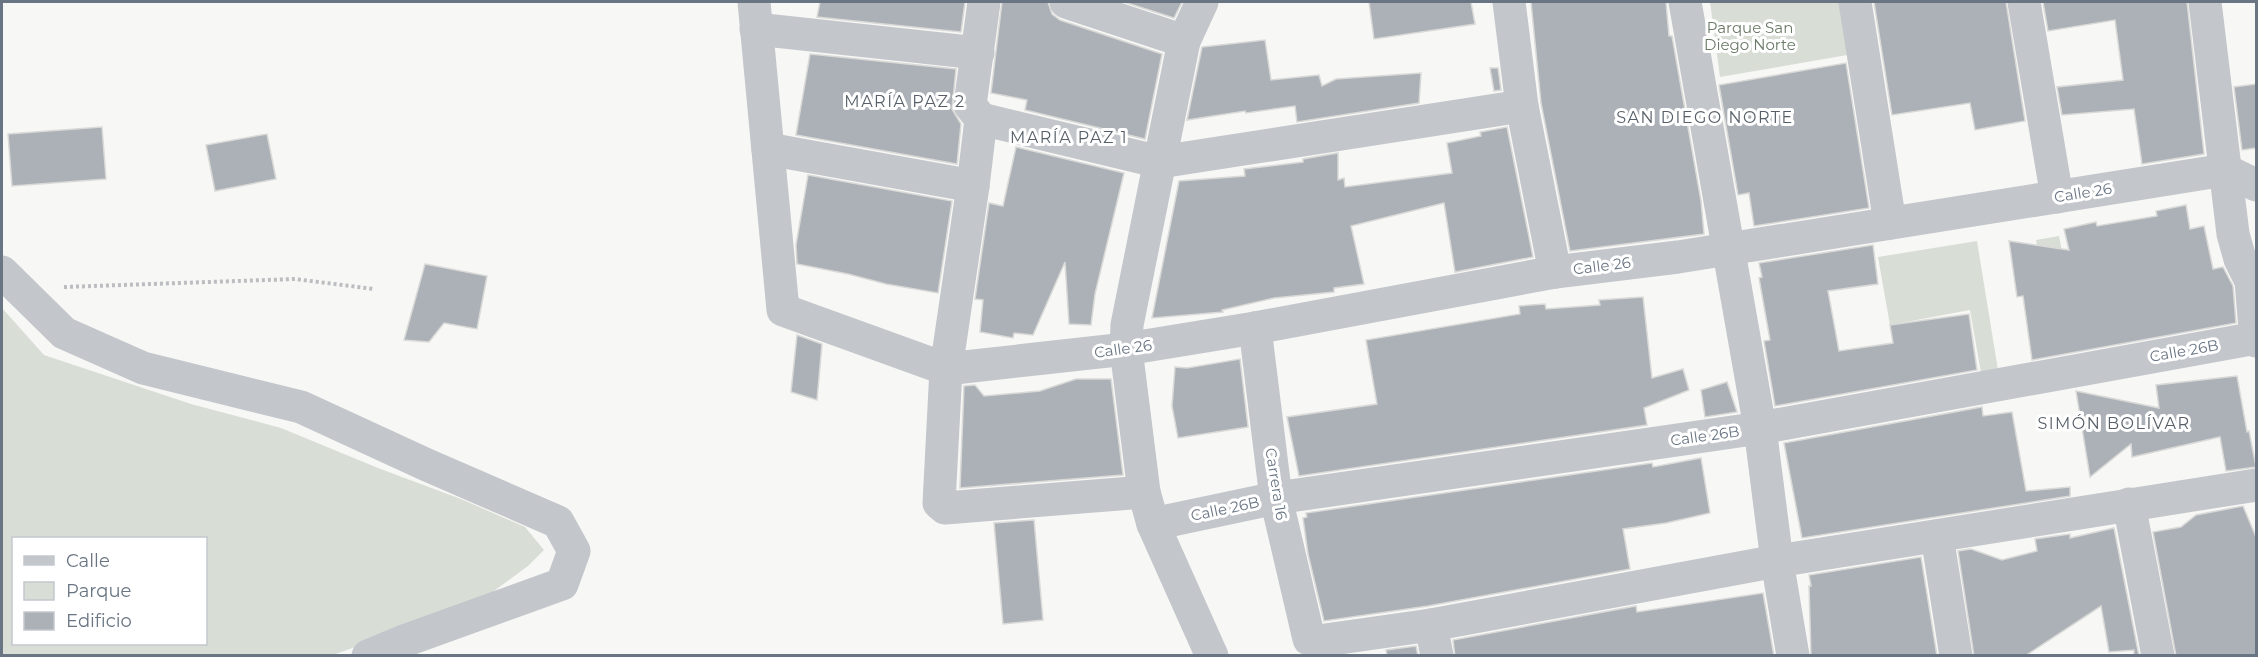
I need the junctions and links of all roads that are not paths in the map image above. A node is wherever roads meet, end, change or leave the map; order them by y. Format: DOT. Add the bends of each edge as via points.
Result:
graph roads {
  1 [pos="984,2"];
  2 [pos="1066,2"];
  3 [pos="1202,2"];
  4 [pos="1509,2"];
  5 [pos="1685,2"];
  6 [pos="1855,2"];
  7 [pos="2024,2"];
  8 [pos="2205,2"];
  9 [pos="755,15"];
  10 [pos="1184,41"];
  11 [pos="978,53"];
  12 [pos="1522,106"];
  13 [pos="981,119"];
  14 [pos="768,148"];
  15 [pos="1160,162"];
  16 [pos="2225,170"];
  17 [pos="2256,185"];
  18 [pos="973,186"];
  19 [pos="2057,197"];
  20 [pos="1890,223"];
  21 [pos="1729,248"];
  22 [pos="1555,272"];
  23 [pos="9,280"];
  24 [pos="2254,281"];
  25 [pos="1256,328"];
  26 [pos="2256,339"];
  27 [pos="1126,349"];
  28 [pos="946,369"];
  29 [pos="1760,428"];
  30 [pos="2256,485"];
  31 [pos="1144,492"];
  32 [pos="1276,498"];
  33 [pos="2129,504"];
  34 [pos="1153,524"];
  35 [pos="1937,536"];
  36 [pos="1777,561"];
  37 [pos="1434,640"];
  38 [pos="368,656"];
  39 [pos="1212,656"];
  40 [pos="1793,656"];
  41 [pos="1956,656"];
  42 [pos="2158,656"];
  1 -- 11 [label="street"];
  2 -- 10 [label="street"];
  3 -- 10 [label="street"];
  4 -- 12 [label="street"];
  5 -- 21 [label="street"];
  6 -- 20 [label="street"];
  7 -- 19 [label="street"];
  8 -- 16 [label="street"];
  9 -- 11 [label="street"];
  9 -- 14 [label="street"];
  10 -- 15 [label="street"];
  11 -- 13 [label="street" via="970,105"];
  12 -- 15 [label="street"];
  12 -- 22 [label="street"];
  13 -- 15 [label="street"];
  13 -- 18 [label="street"];
  14 -- 18 [label="street"];
  14 -- 28 [label="street" via="783,310"];
  15 -- 27 [label="street" via="1126,325"];
  16 -- 17 [label="street"];
  16 -- 19 [label="street, Calle 26"];
  16 -- 24 [label="street" via="2233,234 2240,259"];
  18 -- 28 [label="street"];
  19 -- 20 [label="street, Calle 26"];
  20 -- 21 [label="street, Calle 26"];
  21 -- 22 [label="street, Calle 26"];
  21 -- 29 [label="street"];
  22 -- 25 [label="street, Calle 26"];
  23 -- 38 [label="street" via="64,333 143,368 301,407 558,522 574,551 562,584"];
  24 -- 26 [label="street"];
  25 -- 27 [label="street, Calle 26"];
  25 -- 32 [label="street, Carrera 16"];
  26 -- 29 [label="street, Calle 26B"];
  27 -- 28 [label="street, Calle 26"];
  27 -- 31 [label="street"];
  28 -- 31 [label="street" via="939,503 945,508"];
  29 -- 32 [label="street, Calle 26B"];
  29 -- 36 [label="street"];
  30 -- 33 [label="street"];
  31 -- 34 [label="street"];
  32 -- 34 [label="street, Calle 26B"];
  32 -- 37 [label="street, Carrera 16" via="1309,639"];
  33 -- 35 [label="street"];
  33 -- 42 [label="street"];
  34 -- 39 [label="street"];
  35 -- 36 [label="street"];
  35 -- 41 [label="street"];
  36 -- 37 [label="street"];
  36 -- 40 [label="street"];
}
